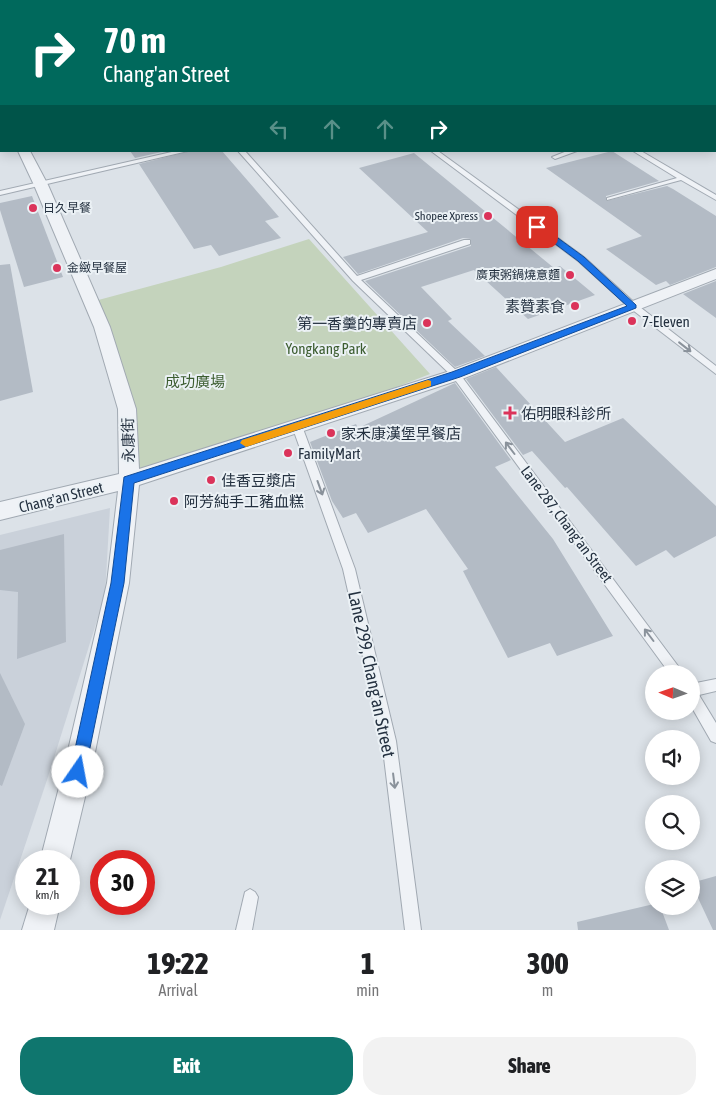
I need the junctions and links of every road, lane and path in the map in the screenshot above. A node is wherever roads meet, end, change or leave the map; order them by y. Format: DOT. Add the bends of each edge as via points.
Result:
graph roads {
  1 [pos="24,152"];
  2 [pos="181,152"];
  3 [pos="242,152"];
  4 [pos="435,152"];
  5 [pos="571,152"];
  6 [pos="638,152"];
  7 [pos="555,157"];
  8 [pos="682,178"];
  9 [pos="41,185"];
  10 [pos="0,193"];
  11 [pos="716,198"];
  12 [pos="609,199"];
  13 [pos="466,242"];
  14 [pos="716,274"];
  15 [pos="356,278"];
  16 [pos="633,306"];
  17 [pos="716,371"];
  18 [pos="456,375"];
  19 [pos="297,426"];
  20 [pos="128,480"];
  21 [pos="0,512"];
  22 [pos="671,665"];
  23 [pos="716,685"];
  24 [pos="700,689"];
  25 [pos="700,707"];
  26 [pos="716,736"];
  27 [pos="58,850"];
  28 [pos="250,897"];
  29 [pos="42,915"];
  30 [pos="38,930"];
  31 [pos="244,930"];
  32 [pos="413,930"];
  1 -- 9 [label="street, 永康街"];
  2 -- 9 [label="lane"];
  3 -- 15 [label="lane, Lane 287, Chang'an Street"];
  4 -- 16 [label="lane" via="581,259"];
  5 -- 7 [label="lane"];
  6 -- 8 [label="lane"];
  8 -- 11 [label="lane"];
  8 -- 12 [label="lane"];
  9 -- 10 [label="lane"];
  9 -- 20 [label="street, 永康街" via="102,327 127,409"];
  13 -- 15 [label="lane"];
  14 -- 16 [label="street, Chang'an Street"];
  15 -- 18 [label="lane, Lane 287, Chang'an Street"];
  16 -- 17 [label="lane, one-way"];
  16 -- 18 [label="street, Chang'an Street"];
  18 -- 19 [label="street, Chang'an Street"];
  22 -- 18 [label="lane, Lane 287, Chang'an Street, one-way"];
  19 -- 20 [label="street, Chang'an Street"];
  19 -- 32 [label="lane, Lane 299, Chang'an Street, one-way" via="352,578 389,741"];
  20 -- 21 [label="street, Chang'an Street"];
  20 -- 27 [label="street, 永康街" via="118,583 78,772"];
  23 -- 24 [label="lane"];
  25 -- 26 [label="lane"];
  28 -- 31 [label="lane"];
  29 -- 30 [label="street"];
}
